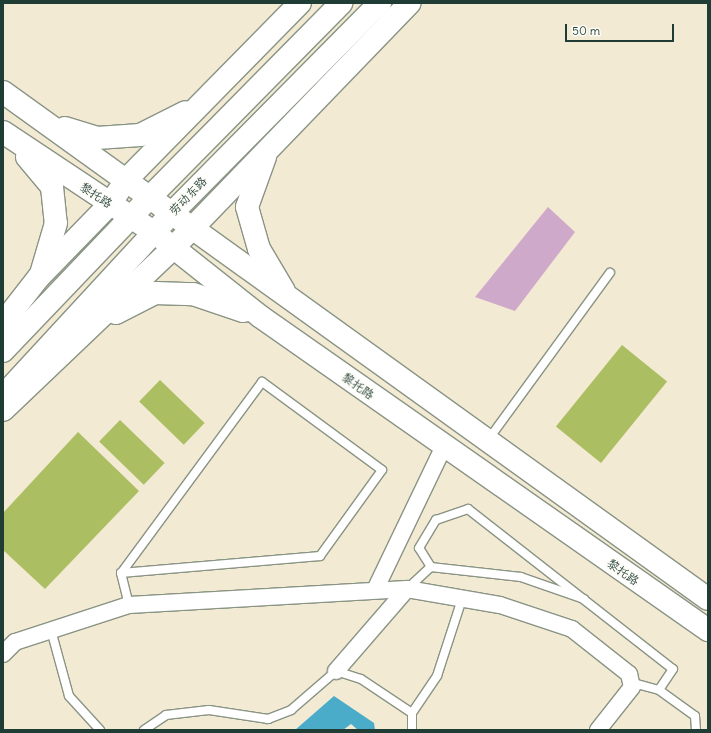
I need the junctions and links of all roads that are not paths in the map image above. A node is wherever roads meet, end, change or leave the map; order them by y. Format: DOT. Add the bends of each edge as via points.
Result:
graph roads {
  1 [pos="300,3"];
  2 [pos="341,3"];
  3 [pos="380,3"];
  4 [pos="410,3"];
  5 [pos="3,92"];
  6 [pos="203,104"];
  7 [pos="46,122"];
  8 [pos="7,135"];
  9 [pos="268,150"];
  10 [pos="126,180"];
  11 [pos="149,198"];
  12 [pos="110,204"];
  13 [pos="172,213"];
  14 [pos="131,217"];
  15 [pos="192,228"];
  16 [pos="155,233"];
  17 [pos="174,247"];
  18 [pos="610,273"];
  19 [pos="40,277"];
  20 [pos="289,299"];
  21 [pos="261,317"];
  22 [pos="3,323"];
  23 [pos="95,324"];
  24 [pos="3,351"];
  25 [pos="3,396"];
  26 [pos="3,410"];
  27 [pos="487,440"];
  28 [pos="445,444"];
  29 [pos="431,567"];
  30 [pos="121,573"];
  31 [pos="407,589"];
  32 [pos="376,590"];
  33 [pos="462,599"];
  34 [pos="584,599"];
  35 [pos="708,599"];
  36 [pos="129,605"];
  37 [pos="50,630"];
  38 [pos="708,630"];
  39 [pos="3,654"];
  40 [pos="336,671"];
  41 [pos="630,682"];
  42 [pos="659,690"];
  43 [pos="412,713"];
  44 [pos="100,730"];
  45 [pos="144,730"];
  46 [pos="412,730"];
  47 [pos="598,730"];
  48 [pos="696,730"];
  1 -- 6 [label="main road"];
  2 -- 11 [label="main road"];
  3 -- 13 [label="main road, 劳动东路"];
  4 -- 9 [label="main road"];
  5 -- 7 [label="main road"];
  6 -- 7 [label="main road" via="140,135 97,138"];
  6 -- 10 [label="main road"];
  7 -- 10 [label="main road"];
  8 -- 12 [label="main road, 黎托路"];
  8 -- 19 [label="main road" via="52,187 56,223"];
  9 -- 15 [label="main road"];
  9 -- 20 [label="main road" via="247,207 259,250"];
  10 -- 11 [label="main road"];
  10 -- 12 [label="main road"];
  11 -- 13 [label="main road"];
  11 -- 14 [label="main road"];
  12 -- 14 [label="main road, 黎托路"];
  12 -- 19 [label="main road"];
  13 -- 15 [label="main road"];
  13 -- 16 [label="main road, 劳动东路"];
  14 -- 16 [label="main road, 黎托路"];
  14 -- 24 [label="main road"];
  15 -- 17 [label="main road"];
  15 -- 20 [label="main road"];
  16 -- 17 [label="main road, 黎托路"];
  16 -- 25 [label="main road, 劳动东路"];
  17 -- 21 [label="main road, 黎托路"];
  17 -- 23 [label="main road"];
  18 -- 27 [label="lane"];
  19 -- 22 [label="main road"];
  20 -- 27 [label="main road"];
  21 -- 23 [label="main road" via="194,294 155,293"];
  21 -- 28 [label="main road, 黎托路"];
  23 -- 26 [label="main road"];
  27 -- 35 [label="main road"];
  28 -- 32 [label="street"];
  28 -- 38 [label="main road, 黎托路"];
  29 -- 31 [label="lane"];
  29 -- 34 [label="lane" via="520,577"];
  29 -- 34 [label="lane" via="419,548 436,520 468,509"];
  30 -- 30 [label="lane" via="320,556 382,470 262,382"];
  30 -- 36 [label="lane"];
  31 -- 32 [label="street"];
  31 -- 33 [label="street"];
  31 -- 40 [label="street"];
  32 -- 36 [label="street"];
  33 -- 41 [label="street" via="500,606 572,629 629,674"];
  33 -- 43 [label="lane" via="437,676"];
  34 -- 42 [label="lane" via="674,669"];
  36 -- 37 [label="street"];
  37 -- 39 [label="street" via="15,642"];
  37 -- 44 [label="lane" via="69,696"];
  40 -- 43 [label="lane" via="361,679"];
  40 -- 45 [label="lane" via="292,710 268,719 209,710 166,715"];
  41 -- 42 [label="lane"];
  41 -- 47 [label="street" via="632,687"];
  42 -- 48 [label="lane" via="695,716"];
  43 -- 46 [label="lane"];
}
